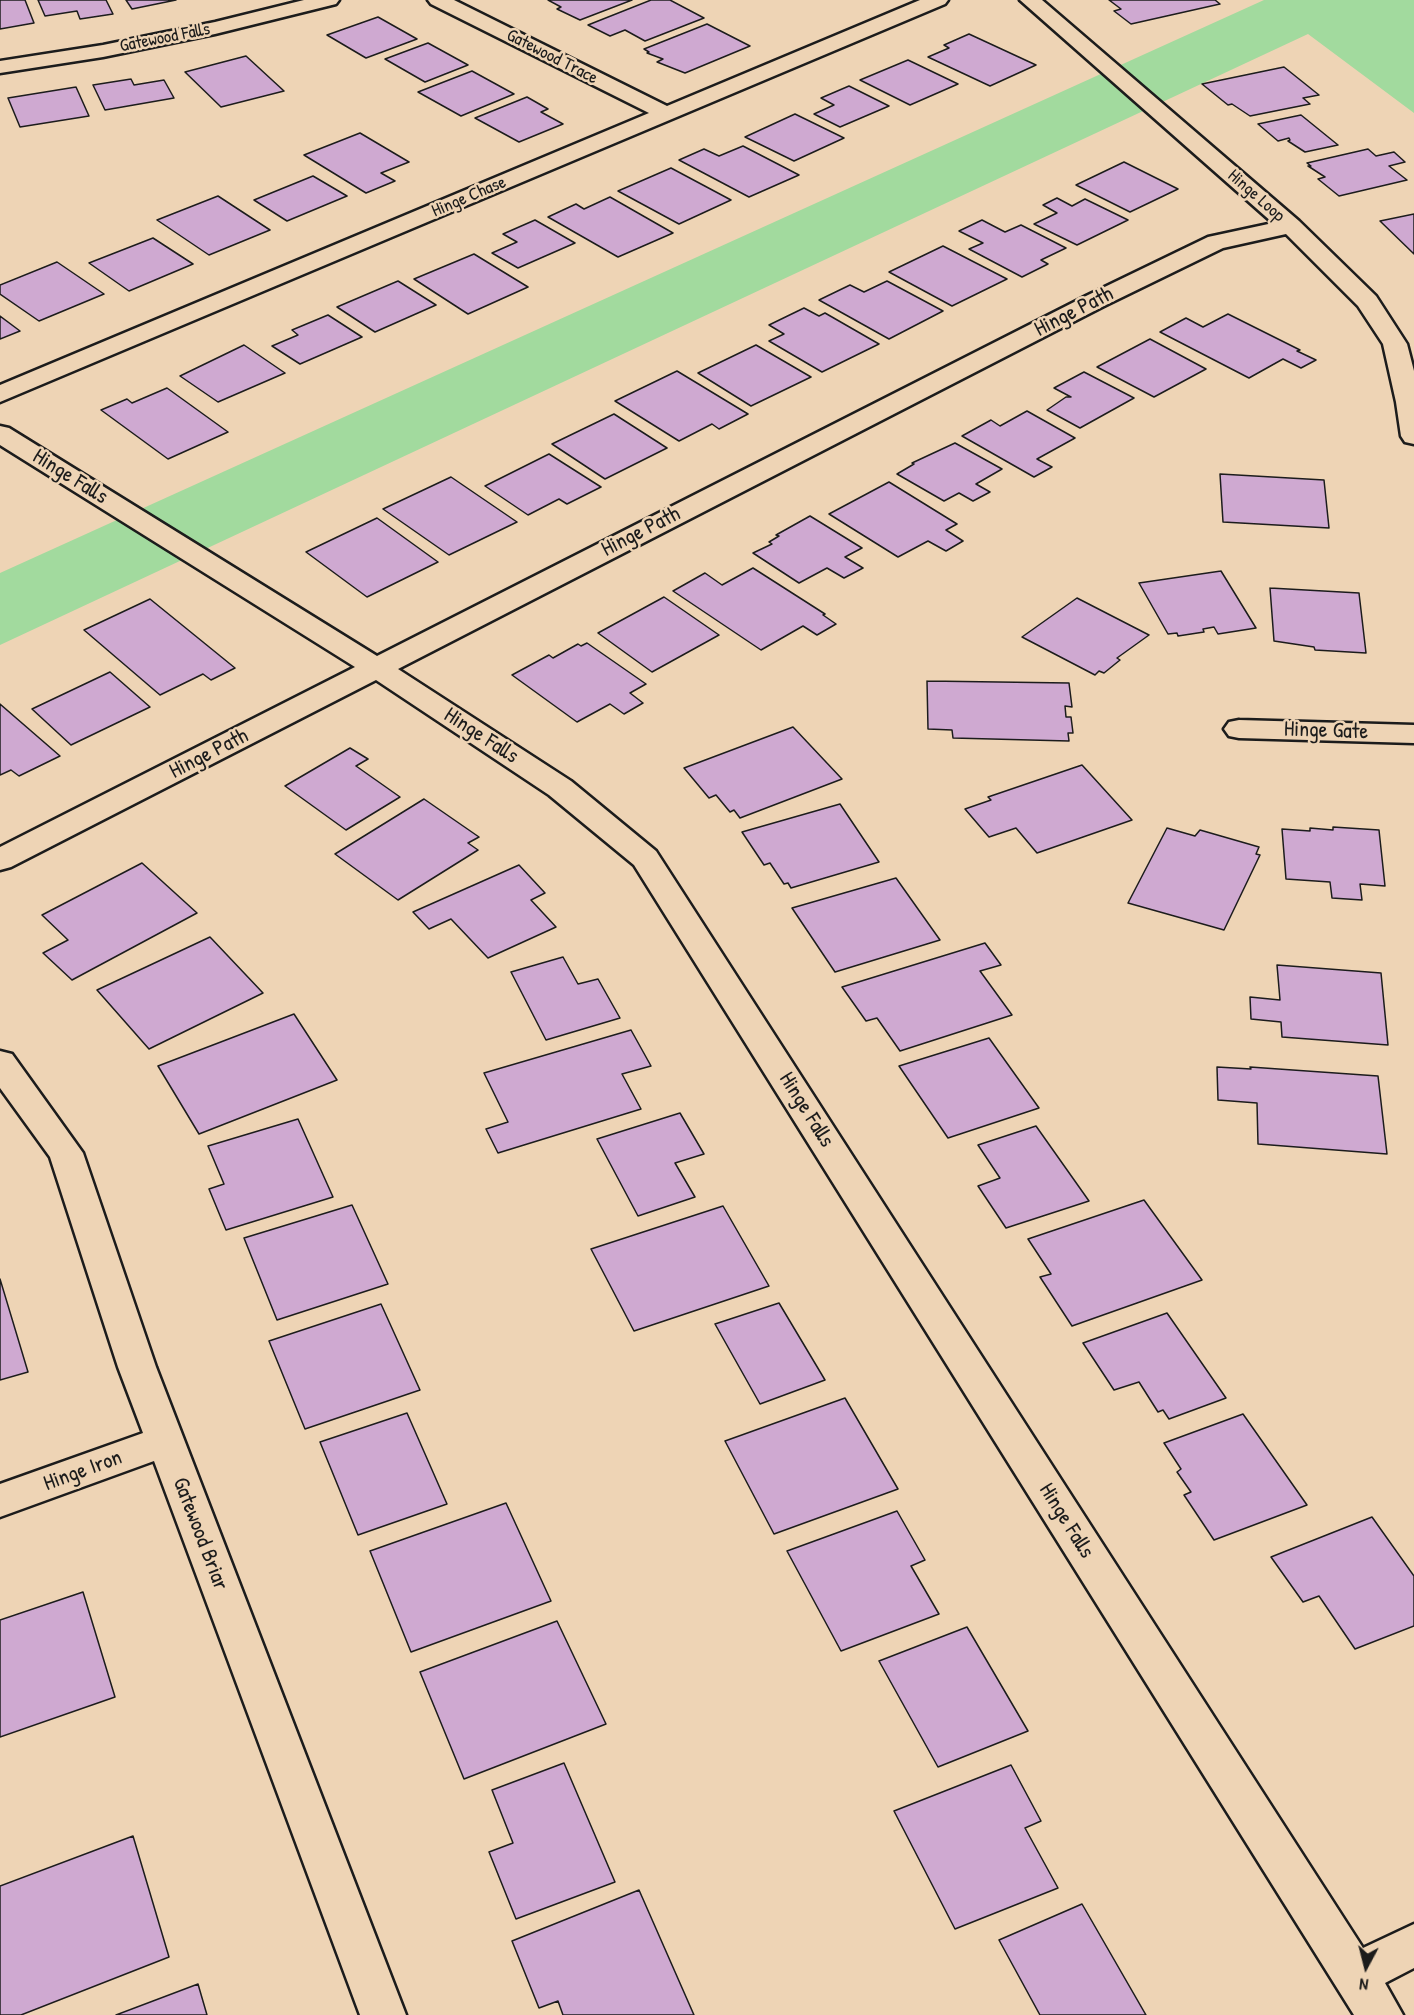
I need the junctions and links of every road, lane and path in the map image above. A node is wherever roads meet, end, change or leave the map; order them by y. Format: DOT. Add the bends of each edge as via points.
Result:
graph roads {
  1 [pos="329,0"];
  2 [pos="438,0"];
  3 [pos="938,0"];
  4 [pos="1030,0"];
  5 [pos="0,67"];
  6 [pos="667,114"];
  7 [pos="1291,226"];
  8 [pos="0,394"];
  9 [pos="0,434"];
  10 [pos="1414,436"];
  11 [pos="377,668"];
  12 [pos="1239,729"];
  13 [pos="1414,734"];
  14 [pos="0,860"];
  15 [pos="0,1063"];
  16 [pos="165,1442"];
  17 [pos="0,1501"];
  18 [pos="1414,1945"];
  19 [pos="1354,1975"];
  20 [pos="383,2015"];
  21 [pos="1380,2015"];
  1 -- 5 [label="street, Gatewood Falls" via="103,51"];
  2 -- 6 [label="street, Gatewood Trace"];
  3 -- 6 [label="street, Hinge Chase"];
  4 -- 7 [label="street, Hinge Loop"];
  6 -- 8 [label="street, Hinge Chase"];
  7 -- 10 [label="street, Hinge Loop" via="1367,301 1395,344"];
  7 -- 11 [label="street, Hinge Path" via="1216,242"];
  9 -- 11 [label="street, Hinge Falls"];
  11 -- 14 [label="street, Hinge Path"];
  11 -- 19 [label="street, Hinge Falls" via="560,788 645,858"];
  12 -- 13 [label="street, Hinge Gate"];
  15 -- 16 [label="street, Gatewood Briar" via="66,1153"];
  16 -- 17 [label="street, Hinge Iron"];
  16 -- 20 [label="street, Gatewood Briar"];
  18 -- 19 [label="street"];
  19 -- 21 [label="street, Hinge Falls"];
}
